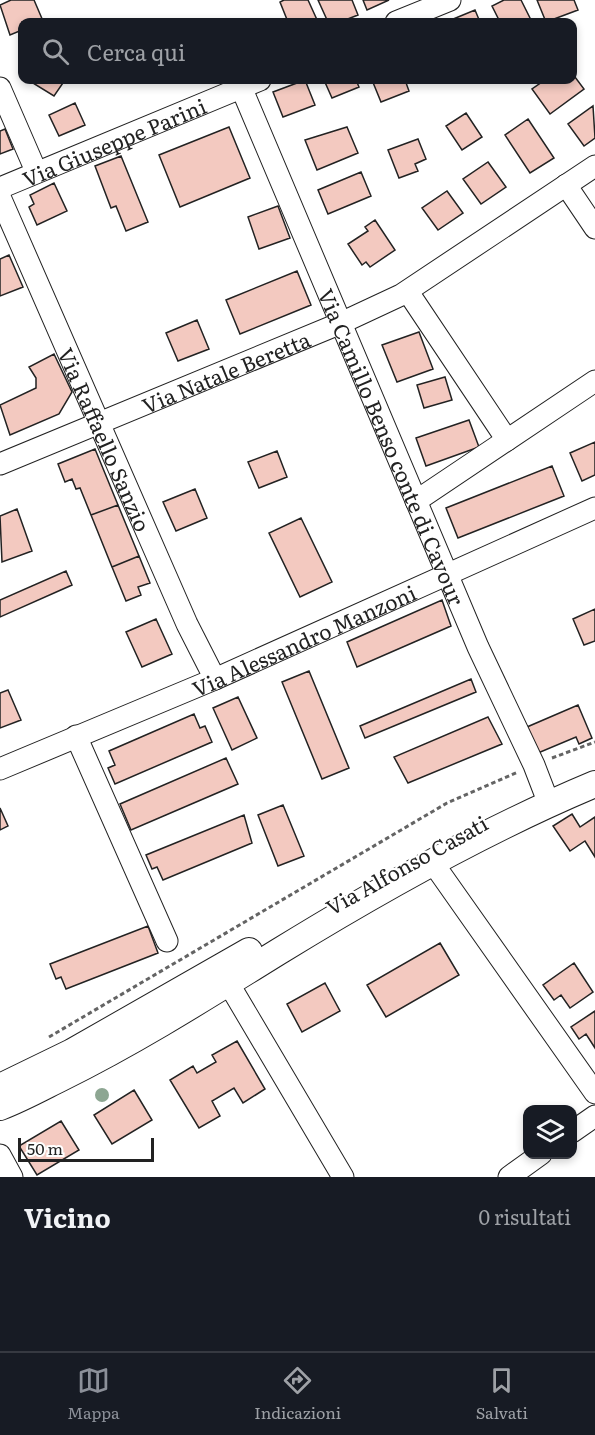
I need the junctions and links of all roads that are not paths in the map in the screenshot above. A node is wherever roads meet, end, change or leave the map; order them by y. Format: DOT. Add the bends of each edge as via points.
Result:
graph roads {
  1 [pos="450,0"];
  2 [pos="406,18"];
  3 [pos="249,84"];
  4 [pos="251,84"];
  5 [pos="0,88"];
  6 [pos="595,166"];
  7 [pos="36,171"];
  8 [pos="566,185"];
  9 [pos="0,188"];
  10 [pos="0,197"];
  11 [pos="595,228"];
  12 [pos="408,292"];
  13 [pos="341,324"];
  14 [pos="595,381"];
  15 [pos="98,423"];
  16 [pos="507,440"];
  17 [pos="0,464"];
  18 [pos="416,501"];
  19 [pos="595,508"];
  20 [pos="448,575"];
  21 [pos="215,679"];
  22 [pos="76,736"];
  23 [pos="595,765"];
  24 [pos="0,769"];
  25 [pos="595,784"];
  26 [pos="546,798"];
  27 [pos="433,863"];
  28 [pos="167,941"];
  29 [pos="224,976"];
  30 [pos="0,1087"];
  31 [pos="595,1093"];
  32 [pos="0,1107"];
  33 [pos="595,1116"];
  34 [pos="577,1129"];
  35 [pos="0,1155"];
  36 [pos="535,1159"];
  37 [pos="12,1177"];
  38 [pos="343,1177"];
  39 [pos="509,1177"];
  1 -- 2 [label="street"];
  3 -- 7 [label="street, Via Giuseppe Parini"];
  4 -- 13 [label="street, Via Camillo Benso conte di Cavour"];
  5 -- 7 [label="street"];
  6 -- 8 [label="street, Via Natale Beretta"];
  7 -- 9 [label="street, Via Giuseppe Parini"];
  8 -- 11 [label="street"];
  8 -- 12 [label="street, Via Natale Beretta"];
  10 -- 15 [label="street, Via Raffaello Sanzio"];
  12 -- 13 [label="street, Via Natale Beretta"];
  12 -- 16 [label="street"];
  13 -- 15 [label="street, Via Natale Beretta"];
  13 -- 18 [label="street, Via Camillo Benso conte di Cavour"];
  14 -- 16 [label="street"];
  15 -- 17 [label="street, Via Natale Beretta"];
  15 -- 21 [label="street, Via Raffaello Sanzio"];
  16 -- 18 [label="street"];
  18 -- 20 [label="street, Via Camillo Benso conte di Cavour"];
  19 -- 20 [label="street, Via Alessandro Manzoni"];
  20 -- 21 [label="street, Via Alessandro Manzoni"];
  20 -- 26 [label="street, Via Camillo Benso conte di Cavour"];
  21 -- 22 [label="street, Via Alessandro Manzoni"];
  22 -- 24 [label="street, Via Alessandro Manzoni"];
  22 -- 28 [label="street"];
  23 -- 26 [label="main road, Via Alfonso Casati"];
  25 -- 26 [label="main road, Via Alfonso Casati"];
  26 -- 27 [label="main road, Via Alfonso Casati"];
  26 -- 29 [label="main road, Via Alfonso Casati" via="368,883"];
  27 -- 29 [label="main road, Via Alfonso Casati"];
  27 -- 31 [label="street"];
  29 -- 30 [label="main road, Via Alfonso Casati"];
  29 -- 32 [label="main road, Via Alfonso Casati" via="94,1062"];
  29 -- 38 [label="street"];
  33 -- 34 [label="street"];
  35 -- 37 [label="street"];
  36 -- 39 [label="street"];
}
